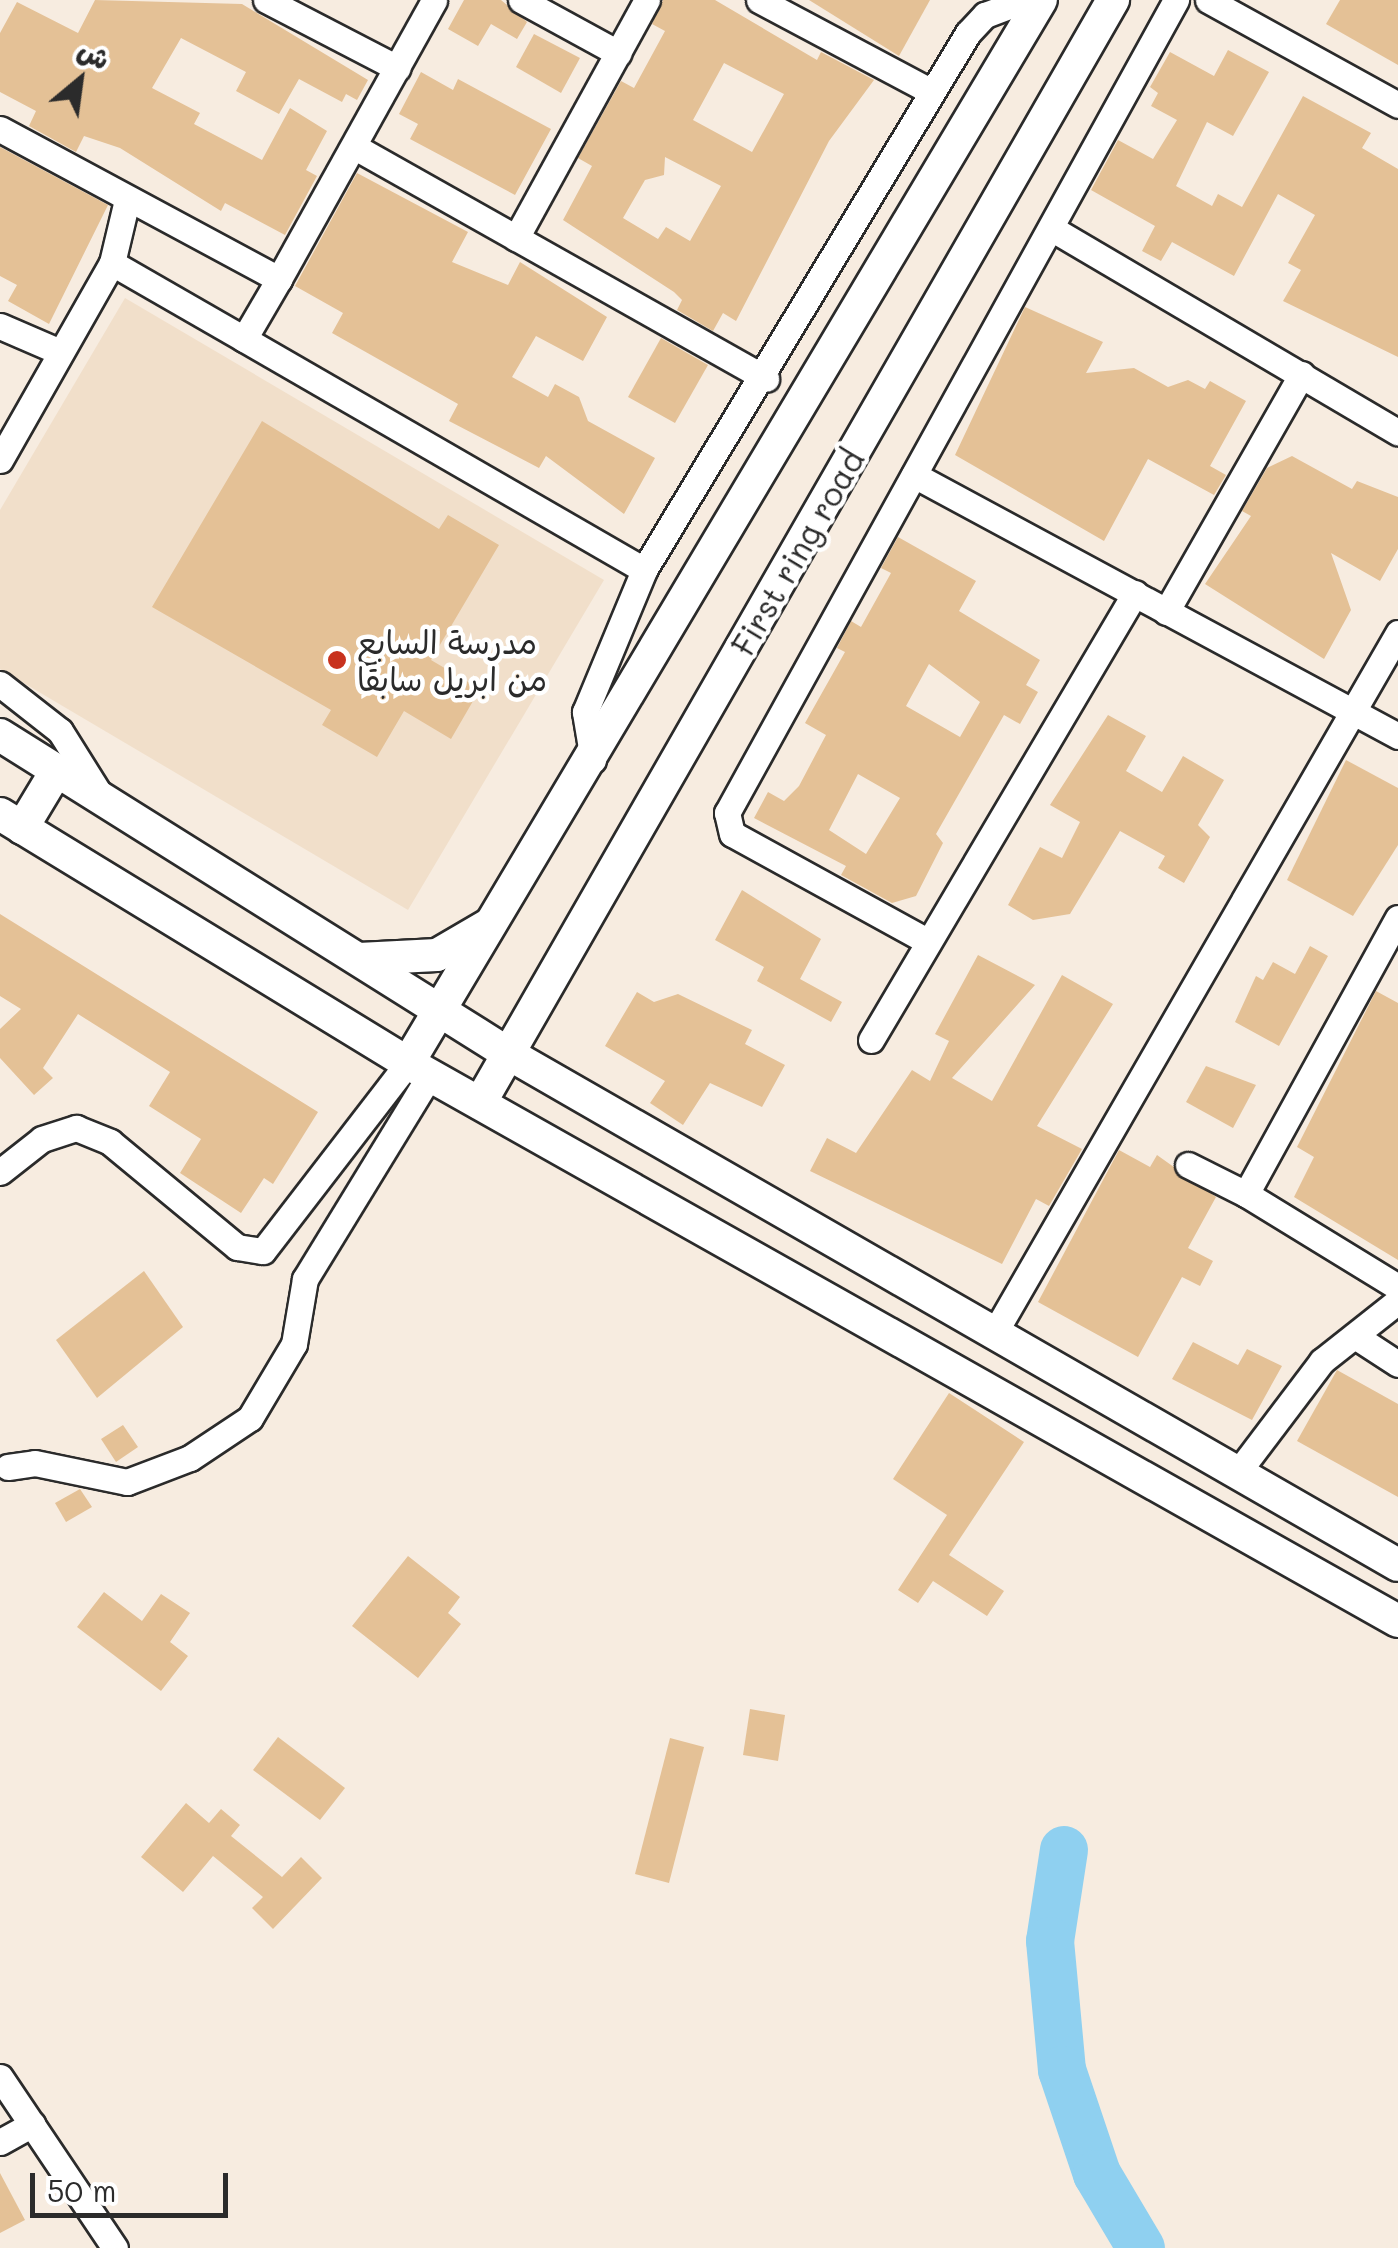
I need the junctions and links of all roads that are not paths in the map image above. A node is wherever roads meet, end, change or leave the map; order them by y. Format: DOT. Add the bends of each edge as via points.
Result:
graph roads {
  1 [pos="266,0"];
  2 [pos="319,0"];
  3 [pos="434,0"];
  4 [pos="521,0"];
  5 [pos="648,0"];
  6 [pos="759,0"];
  7 [pos="1024,0"];
  8 [pos="1042,0"];
  9 [pos="1113,0"];
  10 [pos="1176,0"];
  11 [pos="1208,0"];
  12 [pos="306,23"];
  13 [pos="618,53"];
  14 [pos="397,68"];
  15 [pos="930,91"];
  16 [pos="1398,105"];
  17 [pos="0,129"];
  18 [pos="356,147"];
  19 [pos="128,200"];
  20 [pos="1050,228"];
  21 [pos="516,238"];
  22 [pos="112,263"];
  23 [pos="278,280"];
  24 [pos="0,326"];
  25 [pos="244,339"];
  26 [pos="58,351"];
  27 [pos="1302,374"];
  28 [pos="766,379"];
  29 [pos="1398,432"];
  30 [pos="2,452"];
  31 [pos="914,475"];
  32 [pos="644,570"];
  33 [pos="1135,593"];
  34 [pos="1166,612"];
  35 [pos="1398,633"];
  36 [pos="0,684"];
  37 [pos="1357,716"];
  38 [pos="0,735"];
  39 [pos="1398,736"];
  40 [pos="593,760"];
  41 [pos="56,773"];
  42 [pos="110,810"];
  43 [pos="11,821"];
  44 [pos="513,898"];
  45 [pos="1398,918"];
  46 [pos="927,940"];
  47 [pos="1390,950"];
  48 [pos="349,957"];
  49 [pos="442,1013"];
  50 [pos="871,1040"];
  51 [pos="509,1054"];
  52 [pos="419,1069"];
  53 [pos="480,1103"];
  54 [pos="1188,1166"];
  55 [pos="0,1172"];
  56 [pos="1246,1194"];
  57 [pos="1398,1287"];
  58 [pos="1398,1301"];
  59 [pos="995,1332"];
  60 [pos="1355,1336"];
  61 [pos="1398,1364"];
  62 [pos="8,1467"];
  63 [pos="1238,1472"];
  64 [pos="1398,1565"];
  65 [pos="1398,1621"];
  66 [pos="0,2076"];
  67 [pos="32,2124"];
  68 [pos="0,2142"];
  69 [pos="115,2248"];
  1 -- 12 [label="street"];
  2 -- 12 [label="street"];
  3 -- 14 [label="street"];
  4 -- 13 [label="street"];
  5 -- 13 [label="street"];
  6 -- 15 [label="street"];
  7 -- 15 [label="street" via="985,15"];
  8 -- 40 [label="main road"];
  9 -- 51 [label="main road, First ring road"];
  10 -- 20 [label="street"];
  11 -- 16 [label="street"];
  12 -- 14 [label="street"];
  13 -- 21 [label="street"];
  14 -- 18 [label="street"];
  15 -- 28 [label="street"];
  17 -- 19 [label="street"];
  18 -- 21 [label="street"];
  18 -- 23 [label="street"];
  19 -- 22 [label="street"];
  19 -- 23 [label="street"];
  20 -- 27 [label="street"];
  20 -- 31 [label="street"];
  21 -- 28 [label="street"];
  22 -- 25 [label="street"];
  22 -- 26 [label="street"];
  23 -- 25 [label="street"];
  24 -- 26 [label="street"];
  25 -- 32 [label="street"];
  26 -- 30 [label="street"];
  27 -- 29 [label="street"];
  27 -- 34 [label="street"];
  28 -- 32 [label="street"];
  31 -- 33 [label="street"];
  31 -- 46 [label="street" via="726,820 732,834"];
  32 -- 40 [label="street" via="586,712"];
  33 -- 34 [label="street"];
  33 -- 46 [label="street"];
  34 -- 37 [label="street"];
  35 -- 37 [label="street"];
  36 -- 42 [label="street" via="60,731"];
  37 -- 39 [label="street"];
  37 -- 59 [label="street"];
  38 -- 41 [label="main road"];
  40 -- 44 [label="main road"];
  41 -- 42 [label="main road"];
  41 -- 43 [label="main road"];
  42 -- 48 [label="main road"];
  43 -- 52 [label="main road"];
  44 -- 48 [label="main road" via="480,932 437,955"];
  44 -- 49 [label="main road"];
  45 -- 47 [label="street"];
  46 -- 50 [label="street"];
  47 -- 56 [label="street"];
  48 -- 49 [label="main road"];
  49 -- 51 [label="main road"];
  49 -- 52 [label="main road"];
  51 -- 53 [label="main road, First ring road"];
  51 -- 59 [label="main road"];
  52 -- 53 [label="main road"];
  52 -- 55 [label="street" via="263,1251 237,1247 110,1142 76,1128 42,1139"];
  52 -- 62 [label="street" via="305,1279 294,1344 250,1418 190,1458 127,1482 35,1463"];
  53 -- 65 [label="main road"];
  54 -- 56 [label="street"];
  56 -- 57 [label="street"];
  58 -- 60 [label="street"];
  59 -- 63 [label="main road"];
  60 -- 61 [label="street"];
  60 -- 63 [label="street" via="1322,1361"];
  63 -- 64 [label="main road"];
  66 -- 67 [label="street"];
  67 -- 68 [label="street"];
  67 -- 69 [label="street"];
}
